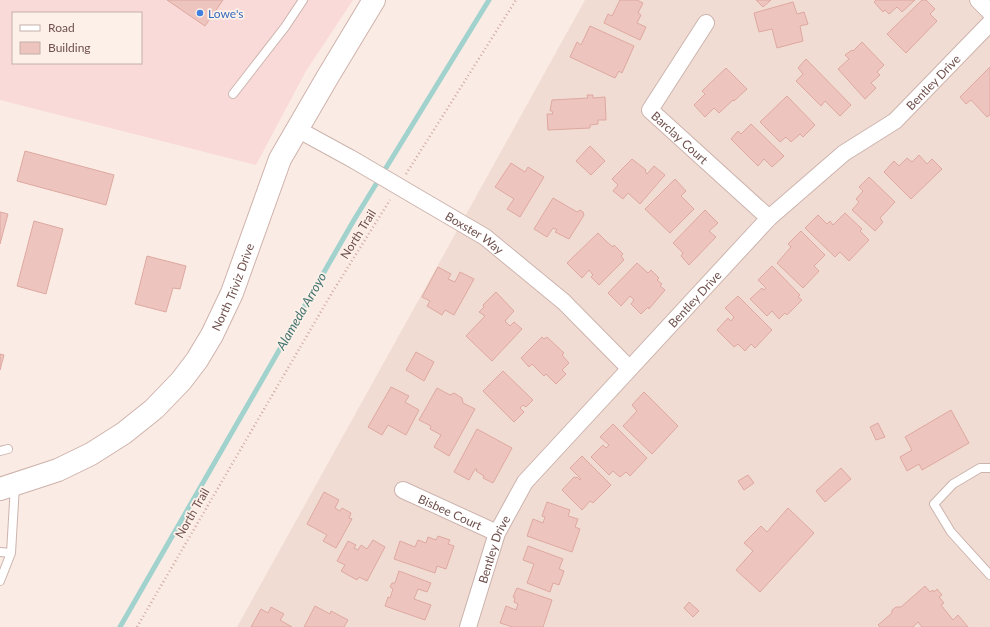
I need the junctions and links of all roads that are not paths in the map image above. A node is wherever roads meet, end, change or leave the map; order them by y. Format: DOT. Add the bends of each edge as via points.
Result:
graph roads {
  1 [pos="303,0"];
  2 [pos="374,0"];
  3 [pos="978,0"];
  4 [pos="990,12"];
  5 [pos="706,22"];
  6 [pos="990,23"];
  7 [pos="233,94"];
  8 [pos="297,129"];
  9 [pos="769,218"];
  10 [pos="630,368"];
  11 [pos="990,468"];
  12 [pos="7,486"];
  13 [pos="402,490"];
  14 [pos="497,533"];
  15 [pos="0,552"];
  16 [pos="11,553"];
  17 [pos="990,575"];
  18 [pos="0,581"];
  19 [pos="468,627"];
  1 -- 7 [label="lane"];
  2 -- 8 [label="street, North Triviz Drive"];
  3 -- 4 [label="street"];
  5 -- 9 [label="street, Barclay Court" via="650,110"];
  6 -- 9 [label="street, Bentley Drive" via="895,121 844,153"];
  8 -- 10 [label="street, Boxster Way, bridge" via="485,237 564,302"];
  8 -- 12 [label="street, North Triviz Drive" via="280,159 232,293 212,335 181,381 154,409 124,433 91,454 58,470"];
  9 -- 10 [label="street, Bentley Drive"];
  10 -- 14 [label="street, Bentley Drive" via="525,482"];
  11 -- 17 [label="lane" via="980,468 953,484 934,504 951,532"];
  12 -- 16 [label="lane"];
  13 -- 14 [label="street, Bisbee Court"];
  14 -- 19 [label="street, Bentley Drive"];
  15 -- 16 [label="lane"];
  16 -- 18 [label="lane"];
}
